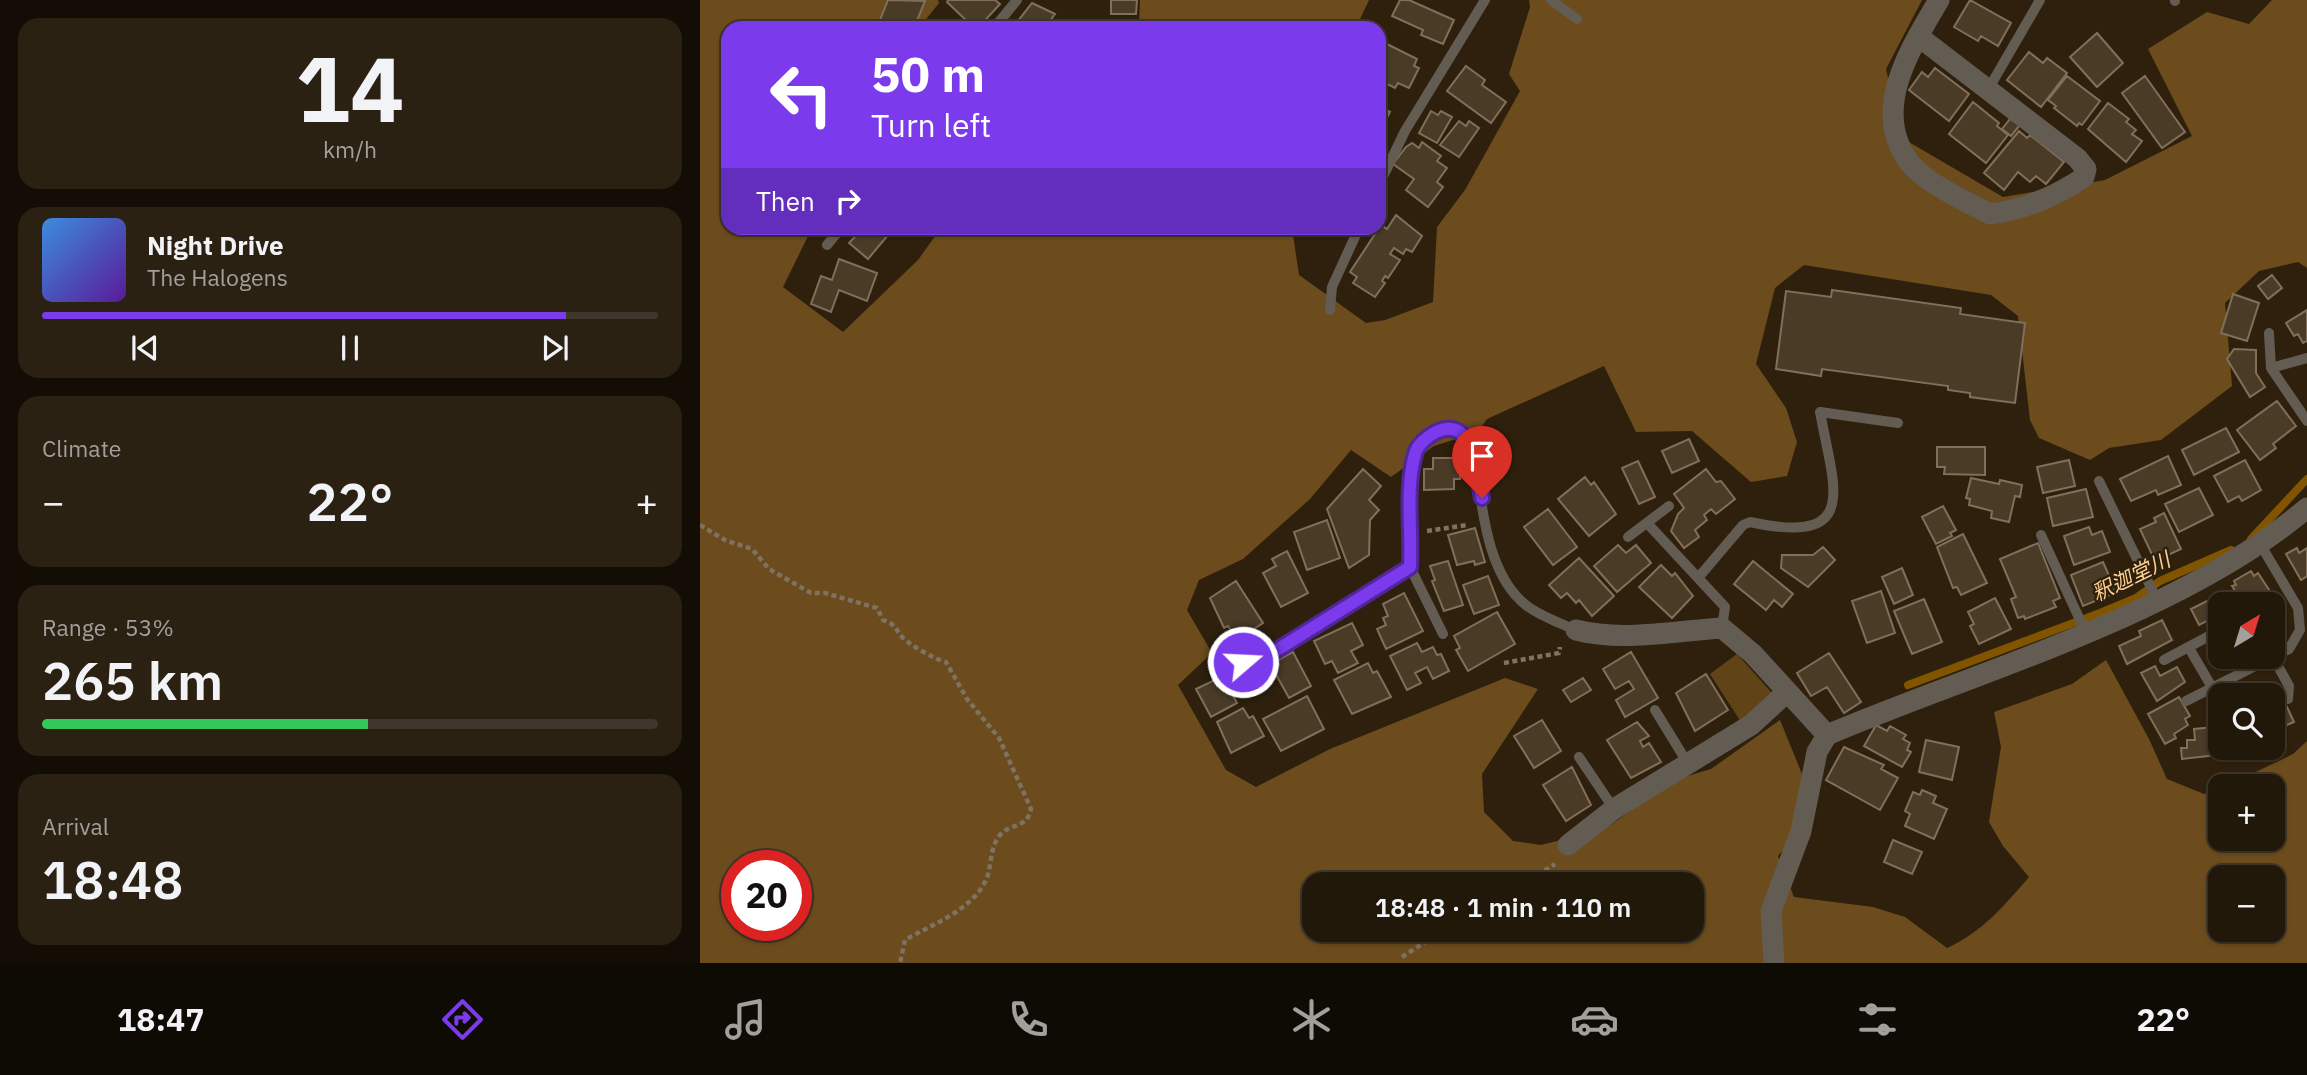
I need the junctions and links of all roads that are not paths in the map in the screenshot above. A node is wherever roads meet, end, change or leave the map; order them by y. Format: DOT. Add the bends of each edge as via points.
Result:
graph roads {
  1 [pos="1017,0"];
  2 [pos="1485,0"];
  3 [pos="1551,0"];
  4 [pos="1939,0"];
  5 [pos="2040,0"];
  6 [pos="1577,19"];
  7 [pos="1000,21"];
  8 [pos="1918,36"];
  9 [pos="1989,88"];
  10 [pos="1386,170"];
  11 [pos="835,235"];
  12 [pos="1356,235"];
  13 [pos="827,245"];
  14 [pos="1331,310"];
  15 [pos="2269,333"];
  16 [pos="2307,358"];
  17 [pos="2271,369"];
  18 [pos="2307,421"];
  19 [pos="1898,423"];
  20 [pos="2099,481"];
  21 [pos="1669,506"];
  22 [pos="2307,508"];
  23 [pos="1647,523"];
  24 [pos="2041,535"];
  25 [pos="1628,537"];
  26 [pos="2259,542"];
  27 [pos="1410,567"];
  28 [pos="1698,578"];
  29 [pos="2157,600"];
  30 [pos="1721,628"];
  31 [pos="1576,630"];
  32 [pos="2085,631"];
  33 [pos="1443,634"];
  34 [pos="2208,637"];
  35 [pos="2189,648"];
  36 [pos="2286,650"];
  37 [pos="2164,660"];
  38 [pos="1243,662"];
  39 [pos="2250,669"];
  40 [pos="2280,669"];
  41 [pos="2209,683"];
  42 [pos="2224,683"];
  43 [pos="2208,691"];
  44 [pos="1787,692"];
  45 [pos="2288,699"];
  46 [pos="2186,701"];
  47 [pos="1656,710"];
  48 [pos="1827,735"];
  49 [pos="1579,757"];
  50 [pos="1687,762"];
  51 [pos="1614,809"];
  52 [pos="1568,845"];
  53 [pos="1774,963"];
  1 -- 7 [label="lane"];
  2 -- 10 [label="lane"];
  3 -- 6 [label="lane"];
  4 -- 8 [label="street"];
  5 -- 9 [label="lane"];
  8 -- 9 [label="street"];
  8 -- 9 [label="street" via="1894,89 1893,125 1910,164 1990,214 2064,191 2084,177 2086,169 2077,158"];
  11 -- 13 [label="lane"];
  12 -- 14 [label="lane" via="1332,287"];
  15 -- 17 [label="lane"];
  16 -- 17 [label="lane"];
  17 -- 18 [label="lane"];
  19 -- 28 [label="lane" via="1820,412 1834,489 1832,512 1823,522 1796,530 1750,522 1743,525"];
  20 -- 29 [label="lane"];
  21 -- 23 [label="lane"];
  22 -- 26 [label="street"];
  23 -- 25 [label="lane"];
  23 -- 28 [label="lane"];
  24 -- 32 [label="lane"];
  26 -- 29 [label="street" via="2230,563"];
  26 -- 36 [label="lane" via="2298,608 2300,630"];
  27 -- 31 [label="lane" via="1415,452 1428,436 1445,428 1458,430 1474,454 1495,556 1514,593 1528,606"];
  27 -- 33 [label="lane"];
  27 -- 38 [label="lane" via="1269,655"];
  28 -- 30 [label="lane" via="1725,607"];
  29 -- 32 [label="street"];
  30 -- 31 [label="street" via="1622,636"];
  30 -- 44 [label="street" via="1753,654"];
  32 -- 48 [label="street"];
  34 -- 35 [label="lane"];
  35 -- 37 [label="lane"];
  35 -- 41 [label="lane"];
  39 -- 42 [label="lane"];
  40 -- 45 [label="lane" via="2289,686"];
  43 -- 46 [label="lane"];
  44 -- 48 [label="street"];
  44 -- 50 [label="street" via="1751,725"];
  47 -- 50 [label="lane"];
  48 -- 53 [label="street" via="1814,762 1801,831 1771,911"];
  49 -- 51 [label="lane"];
  50 -- 51 [label="street"];
  51 -- 52 [label="street"];
}
